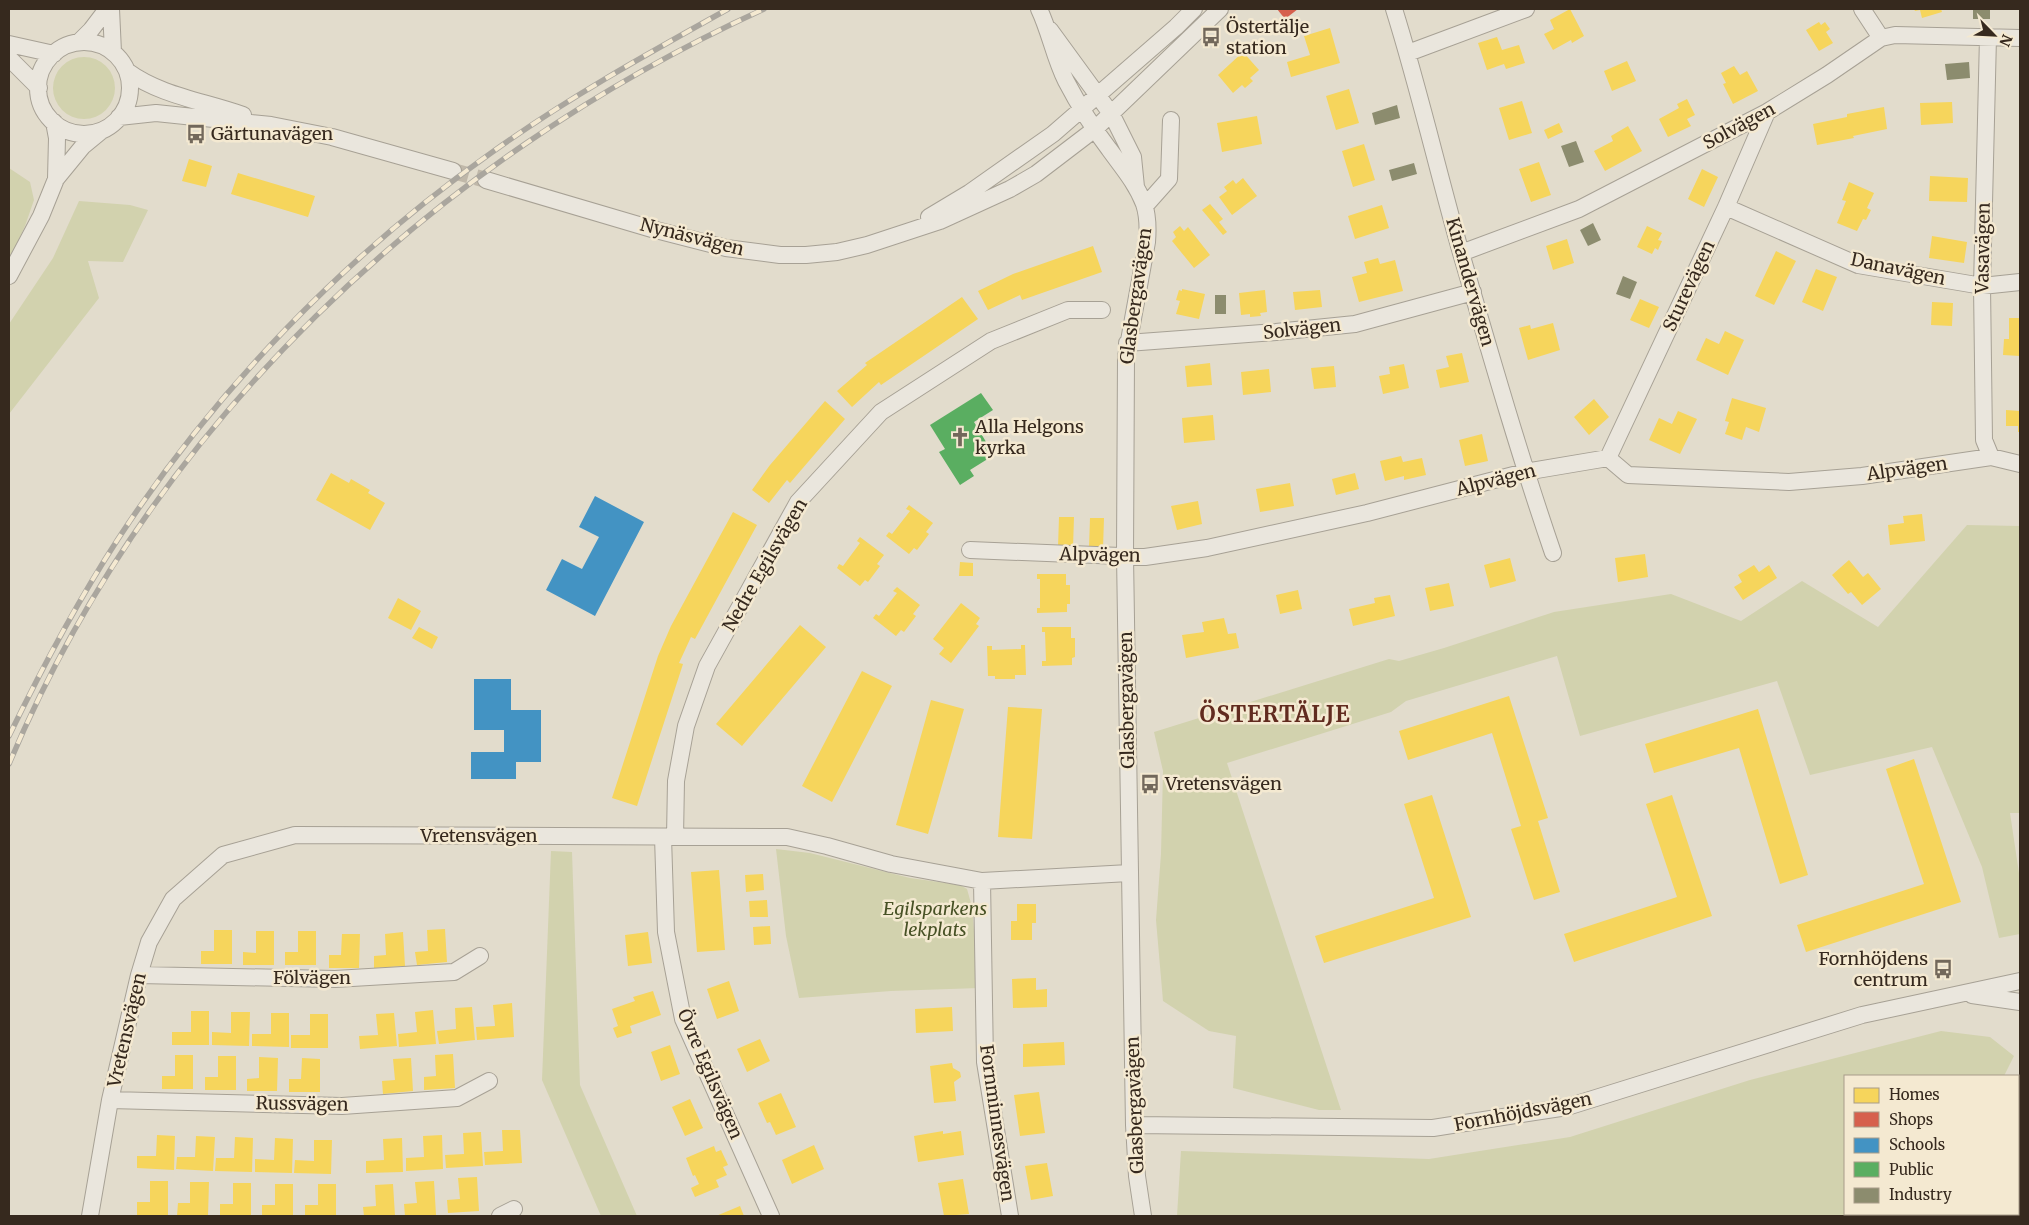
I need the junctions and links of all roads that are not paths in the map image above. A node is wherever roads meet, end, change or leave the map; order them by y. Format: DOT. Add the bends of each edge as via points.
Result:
graph roads {
  1 [pos="106,9"];
  2 [pos="111,9"];
  3 [pos="1039,9"];
  4 [pos="1194,9"];
  5 [pos="1220,9"];
  6 [pos="1394,9"];
  7 [pos="1526,9"];
  8 [pos="1862,9"];
  9 [pos="1046,24"];
  10 [pos="1988,37"];
  11 [pos="1881,38"];
  12 [pos="2020,38"];
  13 [pos="78,42"];
  14 [pos="9,44"];
  15 [pos="112,52"];
  16 [pos="1408,53"];
  17 [pos="54,54"];
  18 [pos="9,58"];
  19 [pos="127,71"];
  20 [pos="38,88"];
  21 [pos="1098,94"];
  22 [pos="1082,108"];
  23 [pos="1767,112"];
  24 [pos="1112,115"];
  25 [pos="119,118"];
  26 [pos="1171,120"];
  27 [pos="54,122"];
  28 [pos="271,125"];
  29 [pos="1095,129"];
  30 [pos="102,130"];
  31 [pos="453,170"];
  32 [pos="56,179"];
  33 [pos="486,180"];
  34 [pos="1136,187"];
  35 [pos="1145,206"];
  36 [pos="1726,207"];
  37 [pos="902,233"];
  38 [pos="1461,253"];
  39 [pos="9,276"];
  40 [pos="2020,282"];
  41 [pos="1982,286"];
  42 [pos="1474,292"];
  43 [pos="1102,310"];
  44 [pos="1128,343"];
  45 [pos="1991,457"];
  46 [pos="1608,458"];
  47 [pos="2020,464"];
  48 [pos="1525,472"];
  49 [pos="970,550"];
  50 [pos="1553,553"];
  51 [pos="1125,556"];
  52 [pos="669,837"];
  53 [pos="1129,873"];
  54 [pos="982,881"];
  55 [pos="480,956"];
  56 [pos="139,975"];
  57 [pos="2020,980"];
  58 [pos="1957,993"];
  59 [pos="2020,1002"];
  60 [pos="489,1082"];
  61 [pos="110,1100"];
  62 [pos="1134,1125"];
  63 [pos="90,1216"];
  64 [pos="771,1216"];
  65 [pos="1010,1216"];
  66 [pos="1143,1216"];
  1 -- 13 [label="street"];
  2 -- 15 [label="street"];
  3 -- 9 [label="street"];
  4 -- 21 [label="street, Nynäsvägen"];
  5 -- 24 [label="street, Nynäsvägen"];
  6 -- 16 [label="street, Kinandervägen"];
  7 -- 16 [label="street"];
  8 -- 11 [label="street"];
  9 -- 21 [label="street"];
  9 -- 22 [label="street" via="1053,54"];
  10 -- 11 [label="street, Solvägen" via="1895,35"];
  10 -- 12 [label="street, Solvägen"];
  10 -- 41 [label="street, Vasavägen"];
  11 -- 23 [label="street, Solvägen"];
  13 -- 15 [label="street" via="91,42"];
  13 -- 17 [label="street"];
  14 -- 17 [label="street"];
  15 -- 19 [label="street"];
  16 -- 38 [label="street, Kinandervägen"];
  17 -- 20 [label="street" via="45,64"];
  18 -- 20 [label="street"];
  19 -- 25 [label="street" via="130,90"];
  19 -- 28 [label="street" via="160,90"];
  20 -- 27 [label="street" via="43,106"];
  21 -- 22 [label="street, Nynäsvägen"];
  21 -- 24 [label="street, Glasbergavägen"];
  22 -- 29 [label="street, Glasbergavägen"];
  22 -- 37 [label="street, Nynäsvägen" via="1005,169"];
  23 -- 36 [label="street, Sturevägen"];
  23 -- 38 [label="street, Solvägen" via="1580,209"];
  24 -- 29 [label="street, Nynäsvägen"];
  24 -- 34 [label="street, Glasbergavägen" via="1133,157"];
  25 -- 28 [label="street" via="156,113"];
  25 -- 30 [label="street"];
  26 -- 35 [label="street" via="1169,179"];
  27 -- 30 [label="street" via="77,133"];
  27 -- 32 [label="street"];
  28 -- 31 [label="street" via="332,137"];
  29 -- 34 [label="street, Glasbergavägen"];
  29 -- 37 [label="street, Nynäsvägen" via="1010,189 940,221"];
  30 -- 32 [label="street" via="83,146"];
  32 -- 39 [label="street" via="41,216"];
  33 -- 37 [label="street, Nynäsvägen" via="652,229 753,252 806,255 838,252"];
  34 -- 35 [label="street, Glasbergavägen"];
  35 -- 44 [label="street, Glasbergavägen" via="1148,242"];
  36 -- 41 [label="street, Danavägen" via="1858,265"];
  36 -- 46 [label="street, Sturevägen"];
  38 -- 42 [label="street, Kinandervägen"];
  40 -- 41 [label="street, Danavägen"];
  41 -- 45 [label="street, Vasavägen" via="1984,440"];
  42 -- 44 [label="street, Solvägen" via="1354,324"];
  42 -- 48 [label="street, Kinandervägen"];
  43 -- 52 [label="street, Nedre Egilsvägen" via="1068,310 991,341 881,412 798,502 707,666 686,726"];
  44 -- 51 [label="street, Glasbergavägen"];
  45 -- 46 [label="street, Alpvägen" via="1862,476 1789,482 1628,475"];
  45 -- 47 [label="street, Alpvägen"];
  46 -- 48 [label="street, Alpvägen"];
  48 -- 50 [label="street, Kinandervägen"];
  48 -- 51 [label="street, Alpvägen" via="1367,513 1207,548 1145,557"];
  49 -- 51 [label="street, Alpvägen"];
  51 -- 53 [label="street, Glasbergavägen"];
  52 -- 54 [label="street, Vretensvägen" via="787,837 891,864"];
  52 -- 56 [label="street, Vretensvägen" via="295,835 223,855 173,899 149,942"];
  52 -- 64 [label="street, Övre Egilsvägen" via="666,932 683,1019"];
  53 -- 54 [label="street, Vretensvägen"];
  53 -- 62 [label="street, Glasbergavägen"];
  54 -- 65 [label="street, Fornminnesvägen" via="985,1062"];
  55 -- 56 [label="street, Fölvägen" via="454,972 335,979"];
  56 -- 61 [label="street, Vretensvägen"];
  57 -- 58 [label="street, Fornhöjdsvägen"];
  58 -- 59 [label="street, Fornhöjdsvägen"];
  58 -- 62 [label="street, Fornhöjdsvägen" via="1862,1015 1567,1107 1433,1128"];
  60 -- 61 [label="street, Russvägen" via="457,1098 342,1106"];
  61 -- 63 [label="street, Vretensvägen"];
  62 -- 66 [label="street, Glasbergavägen"];
}
